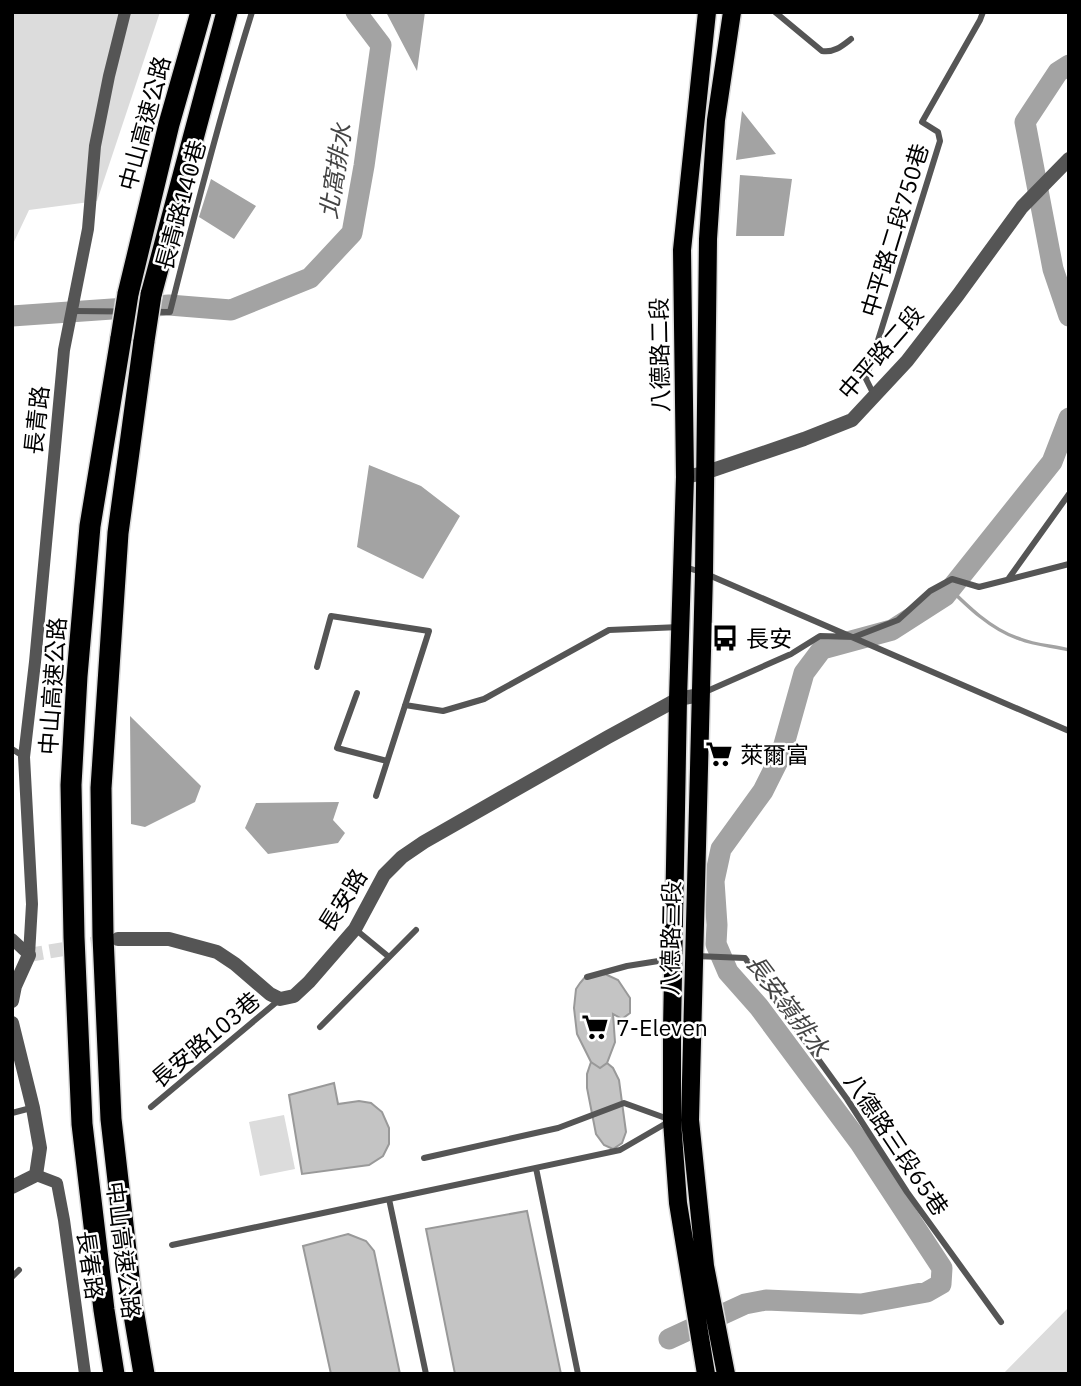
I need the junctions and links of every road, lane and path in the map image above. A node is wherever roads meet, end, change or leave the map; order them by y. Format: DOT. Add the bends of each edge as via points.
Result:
graph roads {
  1 [pos="125,12"];
  2 [pos="201,12"];
  3 [pos="227,12"];
  4 [pos="252,12"];
  5 [pos="707,12"];
  6 [pos="732,12"];
  7 [pos="775,12"];
  8 [pos="983,12"];
  9 [pos="851,39"];
  10 [pos="1064,163"];
  11 [pos="71,311"];
  12 [pos="874,395"];
  13 [pos="704,473"];
  14 [pos="685,477"];
  15 [pos="1069,495"];
  16 [pos="1069,564"];
  17 [pos="683,566"];
  18 [pos="704,573"];
  19 [pos="1009,578"];
  20 [pos="681,627"];
  21 [pos="854,637"];
  22 [pos="317,667"];
  23 [pos="356,693"];
  24 [pos="700,695"];
  25 [pos="678,699"];
  26 [pos="405,705"];
  27 [pos="1069,731"];
  28 [pos="12,749"];
  29 [pos="24,757"];
  30 [pos="387,761"];
  31 [pos="376,796"];
  32 [pos="355,929"];
  33 [pos="416,930"];
  34 [pos="12,939"];
  35 [pos="118,939"];
  36 [pos="29,955"];
  37 [pos="694,956"];
  38 [pos="389,957"];
  39 [pos="673,959"];
  40 [pos="587,976"];
  41 [pos="280,999"];
  42 [pos="12,1001"];
  43 [pos="12,1023"];
  44 [pos="320,1027"];
  45 [pos="152,1107"];
  46 [pos="33,1108"];
  47 [pos="12,1113"];
  48 [pos="690,1120"];
  49 [pos="672,1121"];
  50 [pos="424,1158"];
  51 [pos="536,1168"];
  52 [pos="36,1175"];
  53 [pos="12,1187"];
  54 [pos="389,1199"];
  55 [pos="172,1245"];
  56 [pos="697,1268"];
  57 [pos="19,1270"];
  58 [pos="12,1276"];
  59 [pos="1001,1322"];
  60 [pos="705,1365"];
  61 [pos="85,1374"];
  62 [pos="114,1374"];
  63 [pos="144,1374"];
  64 [pos="426,1374"];
  65 [pos="578,1374"];
  66 [pos="726,1374"];
  1 -- 11 [label="street" via="95,146 88,229"];
  2 -- 62 [label="highway, 中山高速公路, bridge" via="128,294 90,526 77,676 71,786 82,1124"];
  3 -- 63 [label="highway, 中山高速公路, bridge" via="151,295 118,533 101,788 111,1119"];
  4 -- 11 [label="lane, 長青路140巷" via="170,312"];
  5 -- 14 [label="main road, 八德路二段" via="682,250"];
  6 -- 13 [label="main road, 八德路二段" via="716,121 708,239"];
  7 -- 9 [label="lane" via="822,51 839,48"];
  8 -- 12 [label="lane, 中平路二段750巷" via="922,122 938,132 940,141 866,379"];
  10 -- 12 [label="street, 中平路二段" via="1022,207 907,361"];
  11 -- 29 [label="street, 長青路"];
  12 -- 13 [label="street, 中平路二段" via="852,420"];
  13 -- 14 [label="street, 中平路二段"];
  13 -- 18 [label="main road, 八德路二段"];
  14 -- 17 [label="main road, 八德路二段"];
  15 -- 19 [label="lane"];
  16 -- 19 [label="lane"];
  17 -- 18 [label="lane"];
  17 -- 20 [label="main road, 八德路二段"];
  18 -- 21 [label="lane"];
  18 -- 24 [label="main road, 八德路二段"];
  19 -- 21 [label="lane" via="979,587 953,579 898,620"];
  20 -- 25 [label="main road, 八德路二段"];
  20 -- 26 [label="lane" via="609,630 484,699 443,711"];
  21 -- 24 [label="lane" via="820,636"];
  21 -- 27 [label="lane"];
  22 -- 26 [label="lane" via="331,616 429,631"];
  23 -- 30 [label="lane" via="337,748"];
  24 -- 25 [label="street, 長安路"];
  24 -- 37 [label="main road, 八德路三段"];
  25 -- 32 [label="street, 長安路" via="424,842 384,875"];
  25 -- 39 [label="main road, 八德路三段"];
  26 -- 30 [label="lane"];
  28 -- 29 [label="lane"];
  29 -- 36 [label="street, 長青路" via="32,904"];
  30 -- 31 [label="lane"];
  32 -- 38 [label="lane"];
  32 -- 41 [label="street, 長安路" via="309,982 294,996"];
  33 -- 38 [label="lane"];
  34 -- 36 [label="street"];
  35 -- 41 [label="street" via="169,939 217,953"];
  36 -- 42 [label="street"];
  37 -- 48 [label="main road, 八德路三段"];
  37 -- 59 [label="lane, 八德路三段65巷" via="745,958"];
  38 -- 44 [label="lane"];
  39 -- 40 [label="lane"];
  39 -- 49 [label="main road, 八德路三段"];
  41 -- 45 [label="lane, 長安路103巷"];
  43 -- 46 [label="street"];
  46 -- 47 [label="lane"];
  46 -- 52 [label="street" via="40,1148"];
  48 -- 49 [label="lane"];
  48 -- 56 [label="main road, 八德路三段"];
  49 -- 50 [label="lane" via="624,1103 558,1128"];
  49 -- 51 [label="lane" via="620,1150"];
  49 -- 56 [label="main road, 八德路三段" via="678,1203"];
  51 -- 54 [label="lane"];
  51 -- 65 [label="lane"];
  52 -- 53 [label="street"];
  52 -- 61 [label="street, 長春路" via="57,1183"];
  54 -- 55 [label="lane"];
  54 -- 64 [label="lane"];
  56 -- 60 [label="main road"];
  56 -- 66 [label="main road"];
  57 -- 58 [label="lane"];
}
